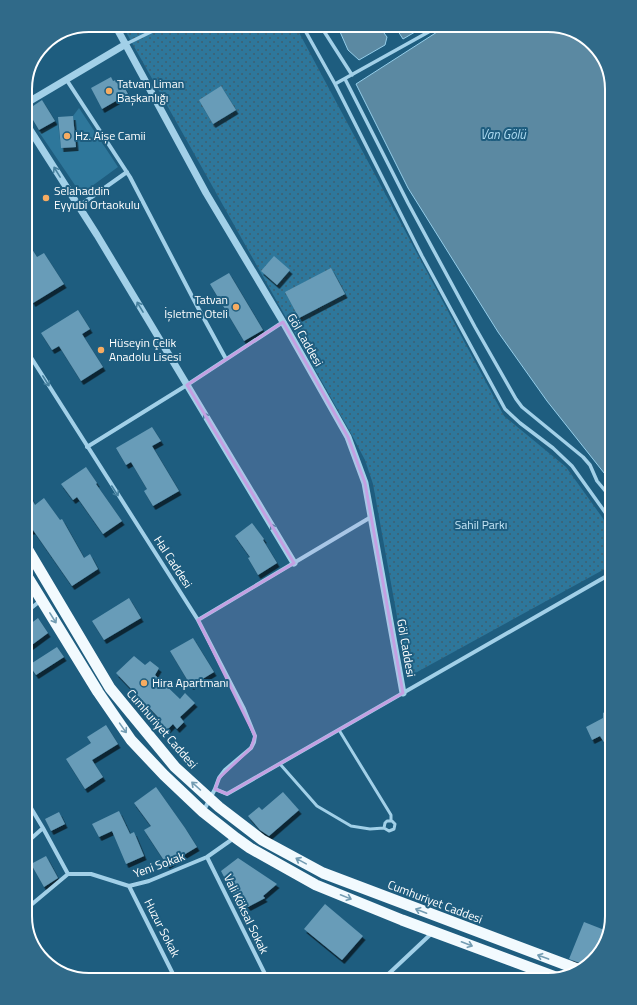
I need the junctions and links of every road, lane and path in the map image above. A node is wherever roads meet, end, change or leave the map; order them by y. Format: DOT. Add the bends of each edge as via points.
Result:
graph roads {
  1 [pos="119,32"];
  2 [pos="151,32"];
  3 [pos="306,32"];
  4 [pos="324,32"];
  5 [pos="429,32"];
  6 [pos="126,44"];
  7 [pos="352,75"];
  8 [pos="346,78"];
  9 [pos="66,79"];
  10 [pos="335,84"];
  11 [pos="32,100"];
  12 [pos="32,133"];
  13 [pos="127,172"];
  14 [pos="78,206"];
  15 [pos="283,322"];
  16 [pos="32,359"];
  17 [pos="226,359"];
  18 [pos="187,385"];
  19 [pos="87,447"];
  20 [pos="605,490"];
  21 [pos="605,512"];
  22 [pos="372,517"];
  23 [pos="32,557"];
  24 [pos="294,563"];
  25 [pos="605,577"];
  26 [pos="32,585"];
  27 [pos="41,600"];
  28 [pos="32,607"];
  29 [pos="198,620"];
  30 [pos="403,693"];
  31 [pos="339,730"];
  32 [pos="280,764"];
  33 [pos="215,789"];
  34 [pos="210,800"];
  35 [pos="32,809"];
  36 [pos="203,812"];
  37 [pos="391,820"];
  38 [pos="44,828"];
  39 [pos="384,828"];
  40 [pos="32,838"];
  41 [pos="236,838"];
  42 [pos="206,857"];
  43 [pos="68,874"];
  44 [pos="129,886"];
  45 [pos="32,904"];
  46 [pos="433,931"];
  47 [pos="528,966"];
  48 [pos="573,967"];
  49 [pos="172,973"];
  50 [pos="264,973"];
  51 [pos="389,973"];
  52 [pos="532,973"];
  53 [pos="546,973"];
  1 -- 6 [label="street, Göl Caddesi"];
  2 -- 6 [label="street"];
  3 -- 10 [label="street"];
  4 -- 7 [label="street"];
  5 -- 7 [label="street"];
  6 -- 9 [label="street"];
  6 -- 15 [label="street, Göl Caddesi" via="206,193"];
  7 -- 8 [label="street"];
  8 -- 10 [label="street"];
  8 -- 20 [label="street" via="408,203 516,399 522,407 582,456"];
  9 -- 11 [label="street"];
  9 -- 13 [label="street"];
  10 -- 21 [label="street" via="422,256 506,409 572,466"];
  14 -- 12 [label="street, one-way"];
  13 -- 14 [label="street"];
  13 -- 17 [label="street"];
  18 -- 14 [label="street, one-way"];
  15 -- 17 [label="street"];
  15 -- 22 [label="street, Göl Caddesi" via="348,437 366,483"];
  16 -- 19 [label="street, Hal Caddesi, one-way"];
  17 -- 18 [label="street"];
  18 -- 19 [label="street"];
  24 -- 18 [label="street, one-way"];
  19 -- 29 [label="street, Hal Caddesi, one-way"];
  22 -- 24 [label="street"];
  22 -- 30 [label="street, Göl Caddesi"];
  34 -- 23 [label="highway, Cumhuriyet Caddesi, one-way" via="175,767 110,688"];
  24 -- 29 [label="street"];
  25 -- 30 [label="street"];
  26 -- 27 [label="highway"];
  27 -- 28 [label="street"];
  27 -- 36 [label="highway, one-way" via="131,740"];
  29 -- 33 [label="street, Hal Caddesi" via="244,709 255,736 251,748 225,770"];
  30 -- 31 [label="street"];
  31 -- 32 [label="street"];
  31 -- 37 [label="lane" via="391,815"];
  32 -- 33 [label="street" via="227,794"];
  32 -- 39 [label="lane" via="317,806 351,826 370,830"];
  33 -- 34 [label="street, Hal Caddesi"];
  34 -- 36 [label="street, Hal Caddesi"];
  48 -- 34 [label="highway, Cumhuriyet Caddesi, one-way" via="323,873 262,840"];
  35 -- 38 [label="street"];
  36 -- 41 [label="highway"];
  37 -- 39 [label="lane" via="386,822"];
  37 -- 39 [label="lane" via="395,824 393,830 387,831"];
  38 -- 40 [label="street"];
  38 -- 43 [label="street"];
  41 -- 42 [label="street, Yeni Sokak"];
  41 -- 46 [label="highway, one-way" via="316,885"];
  42 -- 44 [label="street, Yeni Sokak" via="149,881"];
  42 -- 50 [label="street, Vali Köksal Sokak"];
  43 -- 44 [label="street, Yeni Sokak" via="91,874"];
  43 -- 45 [label="street"];
  44 -- 49 [label="street, Huzur Sokak"];
  46 -- 47 [label="highway, one-way"];
  46 -- 51 [label="street"];
  47 -- 52 [label="street"];
  47 -- 53 [label="highway"];
}
